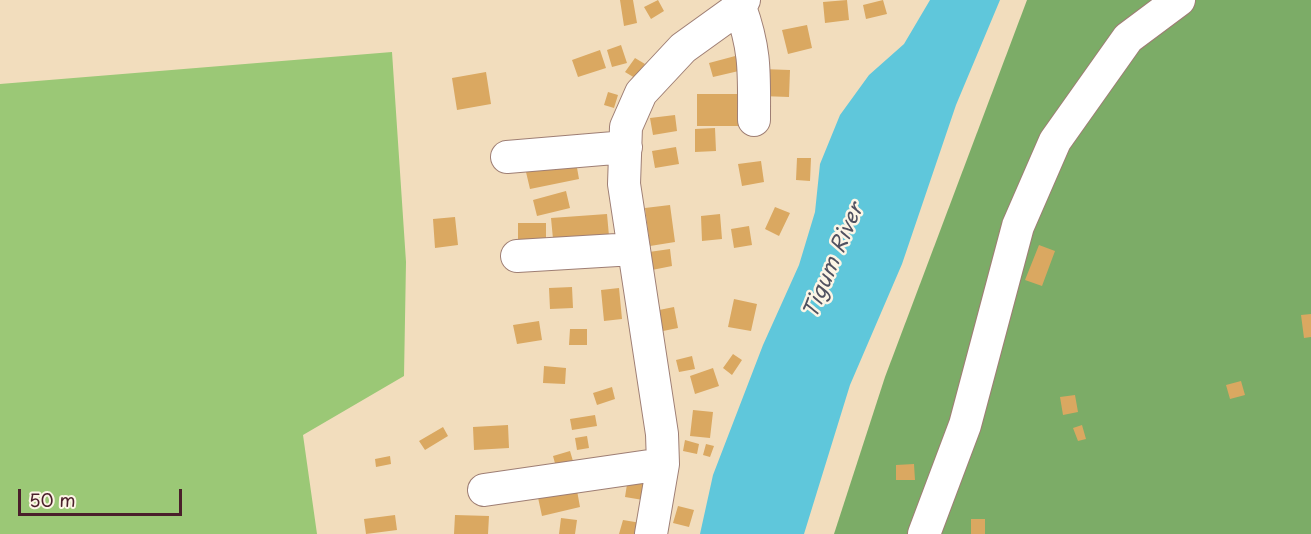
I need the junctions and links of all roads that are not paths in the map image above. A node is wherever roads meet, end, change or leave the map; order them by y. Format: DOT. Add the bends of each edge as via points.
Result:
graph roads {
  1 [pos="1179,0"];
  2 [pos="742,3"];
  3 [pos="754,120"];
  4 [pos="626,147"];
  5 [pos="507,157"];
  6 [pos="634,249"];
  7 [pos="517,256"];
  8 [pos="663,464"];
  9 [pos="484,490"];
  10 [pos="651,534"];
  11 [pos="924,534"];
  1 -- 11 [label="street" via="1128,38 1054,141 1018,226 965,425"];
  2 -- 3 [label="street" via="754,56"];
  2 -- 4 [label="street" via="683,48 641,93 626,127"];
  4 -- 5 [label="street"];
  4 -- 6 [label="street" via="624,184"];
  6 -- 7 [label="street"];
  6 -- 8 [label="street" via="662,434"];
  8 -- 9 [label="street"];
  8 -- 10 [label="street"];
}
